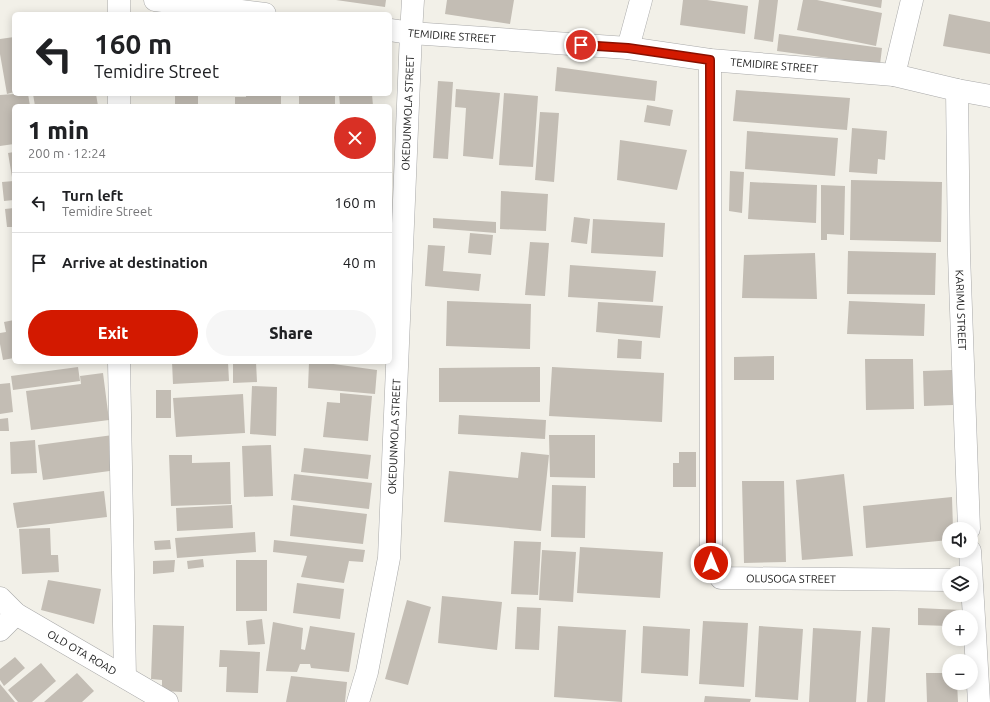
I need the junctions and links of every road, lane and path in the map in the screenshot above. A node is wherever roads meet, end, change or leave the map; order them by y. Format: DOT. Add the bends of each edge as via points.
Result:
graph roads {
  1 [pos="119,0"];
  2 [pos="154,0"];
  3 [pos="413,0"];
  4 [pos="641,0"];
  5 [pos="912,0"];
  6 [pos="119,12"];
  7 [pos="249,12"];
  8 [pos="400,31"];
  9 [pos="628,48"];
  10 [pos="710,60"];
  11 [pos="894,75"];
  12 [pos="957,90"];
  13 [pos="990,96"];
  14 [pos="119,364"];
  15 [pos="969,522"];
  16 [pos="942,580"];
  17 [pos="0,598"];
  18 [pos="973,602"];
  19 [pos="16,614"];
  20 [pos="0,630"];
  21 [pos="125,677"];
  22 [pos="167,702"];
  23 [pos="358,702"];
  24 [pos="980,702"];
  1 -- 6 [label="street"];
  2 -- 7 [label="street"];
  3 -- 8 [label="street, OKEDUNMOLA STREET"];
  4 -- 9 [label="street"];
  5 -- 11 [label="street"];
  8 -- 9 [label="street, TEMIDIRE STREET"];
  8 -- 23 [label="street, OKEDUNMOLA STREET" via="389,558 367,672"];
  9 -- 10 [label="street, TEMIDIRE STREET"];
  10 -- 11 [label="street, TEMIDIRE STREET"];
  10 -- 16 [label="street, OLUSOGA STREET" via="711,563 721,578"];
  11 -- 12 [label="street, TEMIDIRE STREET"];
  12 -- 13 [label="street, TEMIDIRE STREET"];
  12 -- 15 [label="street, KARIMU STREET" via="959,254"];
  14 -- 21 [label="street"];
  17 -- 19 [label="street, OLD OTA ROAD"];
  18 -- 24 [label="street"];
  19 -- 20 [label="street"];
  19 -- 21 [label="street, OLD OTA ROAD"];
  21 -- 22 [label="street, OLD OTA ROAD"];
}
